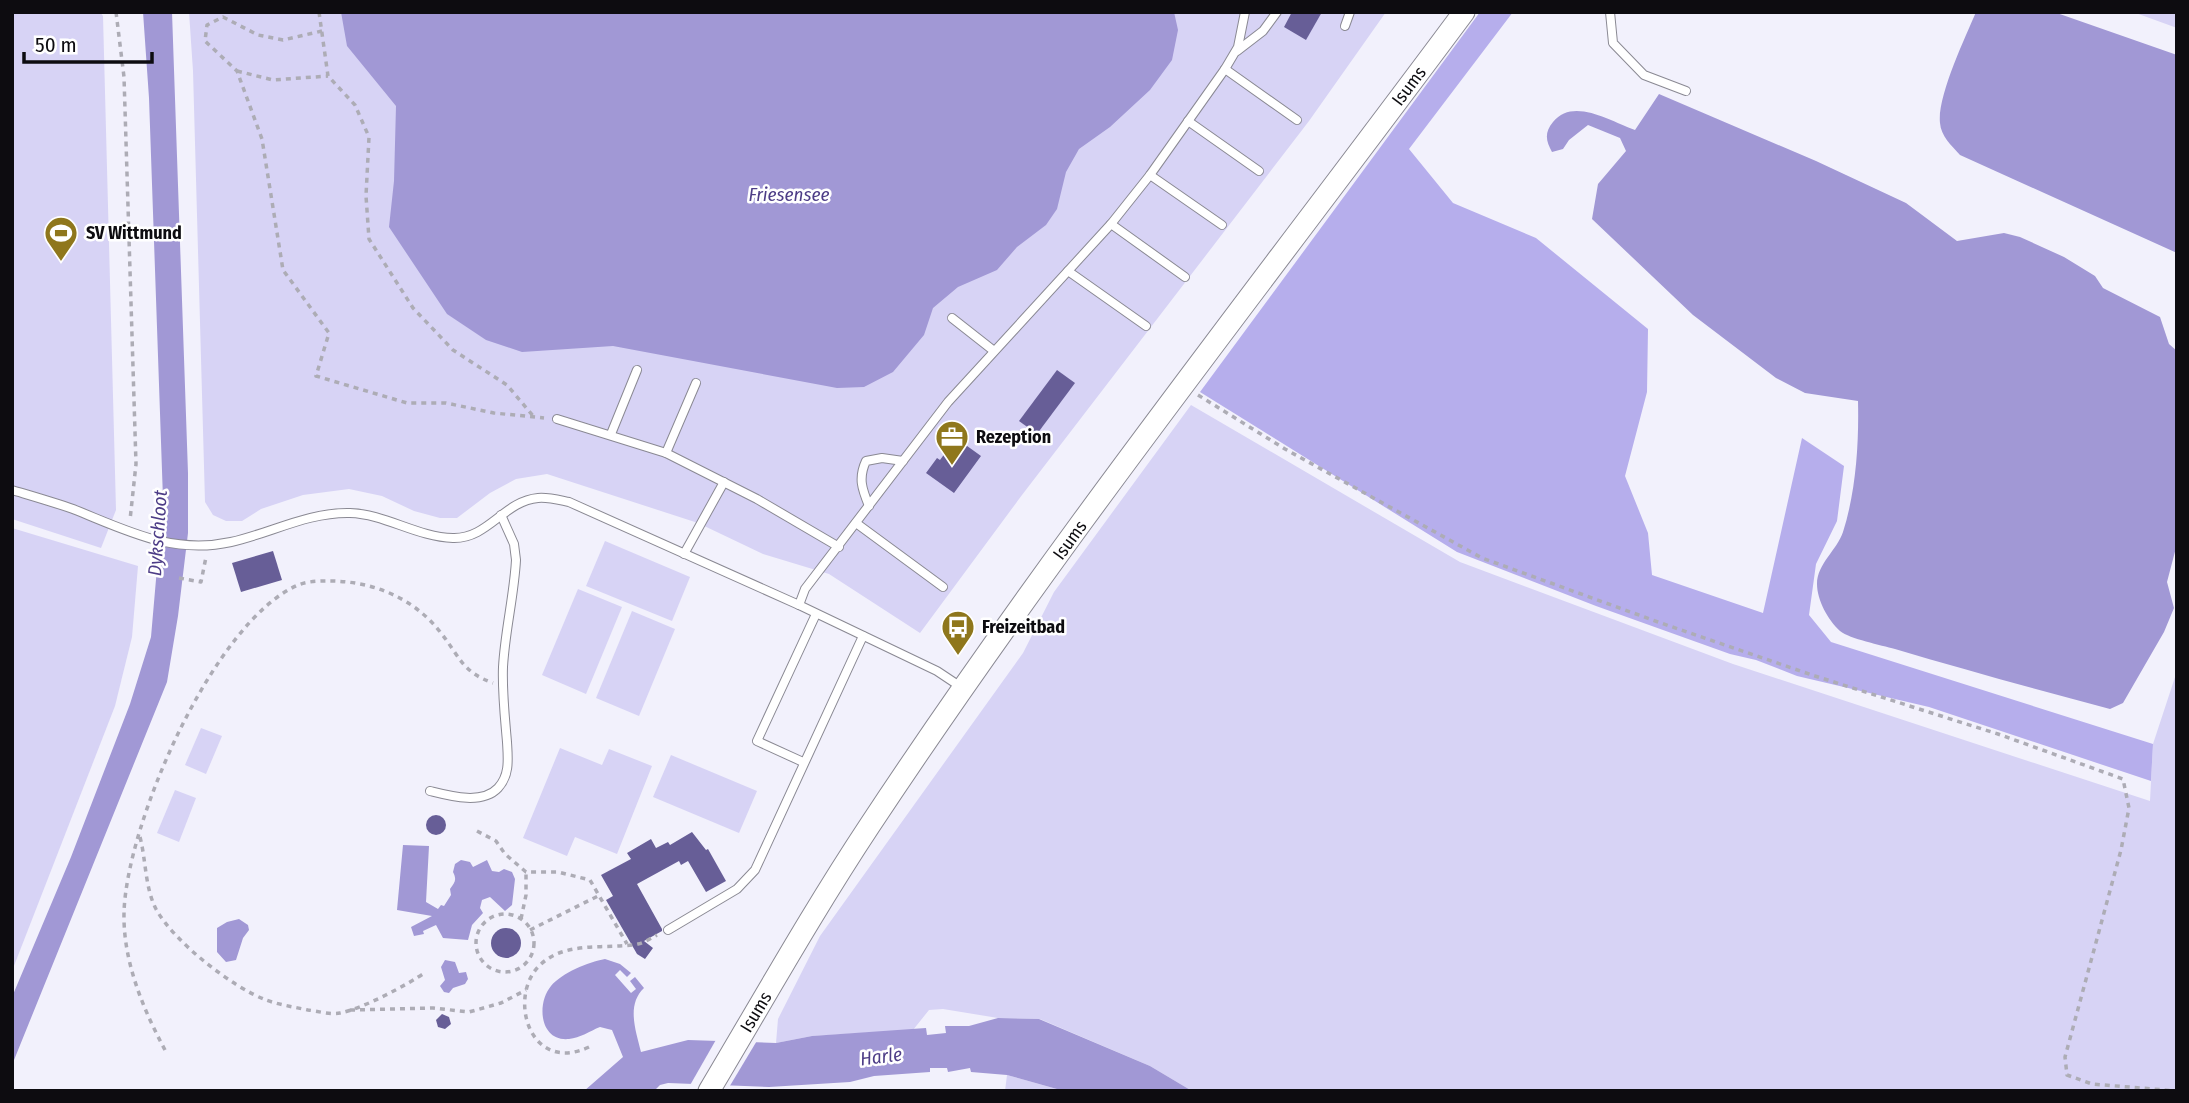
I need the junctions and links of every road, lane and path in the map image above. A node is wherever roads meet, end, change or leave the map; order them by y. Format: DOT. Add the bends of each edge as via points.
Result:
graph roads {
  1 [pos="116,12"];
  2 [pos="319,12"];
  3 [pos="1245,12"];
  4 [pos="1276,12"];
  5 [pos="1350,12"];
  6 [pos="1464,12"];
  7 [pos="1610,12"];
  8 [pos="1345,26"];
  9 [pos="322,31"];
  10 [pos="1235,52"];
  11 [pos="1225,69"];
  12 [pos="237,71"];
  13 [pos="328,76"];
  14 [pos="1685,91"];
  15 [pos="1297,120"];
  16 [pos="1188,121"];
  17 [pos="1259,171"];
  18 [pos="1150,175"];
  19 [pos="1111,224"];
  20 [pos="1222,225"];
  21 [pos="1068,271"];
  22 [pos="1185,277"];
  23 [pos="952,318"];
  24 [pos="1146,326"];
  25 [pos="994,351"];
  26 [pos="637,370"];
  27 [pos="696,383"];
  28 [pos="1185,384"];
  29 [pos="534,417"];
  30 [pos="557,419"];
  31 [pos="611,434"];
  32 [pos="666,453"];
  33 [pos="903,461"];
  34 [pos="724,482"];
  35 [pos="12,490"];
  36 [pos="869,506"];
  37 [pos="501,515"];
  38 [pos="856,523"];
  39 [pos="129,533"];
  40 [pos="208,544"];
  41 [pos="839,547"];
  42 [pos="684,554"];
  43 [pos="179,578"];
  44 [pos="943,587"];
  45 [pos="799,605"];
  46 [pos="816,614"];
  47 [pos="863,636"];
  48 [pos="503,687"];
  49 [pos="964,689"];
  50 [pos="803,762"];
  51 [pos="430,791"];
  52 [pos="478,831"];
  53 [pos="139,836"];
  54 [pos="526,872"];
  55 [pos="600,895"];
  56 [pos="521,919"];
  57 [pos="530,930"];
  58 [pos="668,930"];
  59 [pos="627,944"];
  60 [pos="527,961"];
  61 [pos="537,968"];
  62 [pos="426,972"];
  63 [pos="528,989"];
  64 [pos="348,1010"];
  65 [pos="589,1047"];
  66 [pos="164,1050"];
  67 [pos="709,1091"];
  68 [pos="2177,1091"];
  1 -- 39 [label="path" via="124,78 136,464"];
  2 -- 9 [label="path"];
  3 -- 10 [label="lane"];
  4 -- 10 [label="lane" via="1263,31"];
  5 -- 8 [label="lane"];
  6 -- 28 [label="main road, Isums"];
  7 -- 14 [label="lane" via="1613,43 1644,75"];
  9 -- 12 [label="path" via="284,40 258,35 223,17 207,25 205,41"];
  9 -- 13 [label="path"];
  10 -- 11 [label="lane"];
  11 -- 15 [label="lane"];
  11 -- 16 [label="lane"];
  12 -- 13 [label="path" via="273,80"];
  12 -- 29 [label="path" via="262,139 283,270 329,332 316,376 407,403 446,403"];
  13 -- 29 [label="path" via="355,105 369,137 369,239 413,308 453,350 507,385"];
  16 -- 17 [label="lane"];
  16 -- 18 [label="lane"];
  18 -- 19 [label="lane"];
  18 -- 20 [label="lane"];
  19 -- 21 [label="lane"];
  19 -- 22 [label="lane"];
  21 -- 24 [label="lane"];
  21 -- 25 [label="lane"];
  23 -- 25 [label="lane"];
  25 -- 33 [label="lane"];
  26 -- 31 [label="lane"];
  27 -- 32 [label="lane"];
  28 -- 49 [label="main road, Isums"];
  28 -- 68 [label="path" via="1285,449 1482,558 2123,779 2129,808 2065,1056 2067,1075 2092,1084"];
  29 -- 30 [label="path"];
  30 -- 31 [label="lane"];
  31 -- 32 [label="lane"];
  32 -- 34 [label="lane"];
  33 -- 36 [label="lane"];
  33 -- 36 [label="lane" via="866,461 860,472"];
  34 -- 41 [label="lane"];
  34 -- 42 [label="lane"];
  35 -- 39 [label="lane"];
  36 -- 38 [label="lane"];
  37 -- 40 [label="lane" via="484,529 453,538 370,516 333,513 231,542"];
  37 -- 42 [label="lane" via="536,498 569,502"];
  37 -- 48 [label="lane" via="516,560"];
  38 -- 41 [label="lane"];
  38 -- 44 [label="lane"];
  39 -- 40 [label="lane" via="157,542"];
  40 -- 43 [label="path" via="201,582"];
  41 -- 45 [label="lane" via="805,589"];
  42 -- 45 [label="lane"];
  45 -- 46 [label="lane"];
  46 -- 47 [label="lane"];
  46 -- 50 [label="lane" via="757,741"];
  47 -- 49 [label="lane"];
  47 -- 50 [label="lane"];
  48 -- 51 [label="lane" via="509,754 504,779 482,796"];
  48 -- 53 [label="path" via="469,672 429,619 398,597 355,583 300,584 253,619 207,678 170,752"];
  49 -- 67 [label="main road, Isums" via="870,825"];
  50 -- 58 [label="lane" via="747,881"];
  52 -- 54 [label="path" via="496,841"];
  53 -- 64 [label="path" via="151,899 190,949 265,999 314,1011 339,1014"];
  53 -- 66 [label="path" via="125,897 125,935 145,1010"];
  54 -- 55 [label="path" via="584,877"];
  54 -- 56 [label="path"];
  55 -- 57 [label="path"];
  55 -- 59 [label="path"];
  56 -- 57 [label="path"];
  56 -- 60 [label="path" via="505,914 492,917 476,936 476,949 492,969 505,972"];
  57 -- 60 [label="path" via="533,949"];
  58 -- 59 [label="path" via="639,944"];
  59 -- 61 [label="path" via="586,946"];
  60 -- 61 [label="path"];
  61 -- 63 [label="path"];
  62 -- 64 [label="path"];
  63 -- 64 [label="path" via="469,1012"];
  63 -- 65 [label="path" via="529,1026 541,1045 561,1055"];
}
